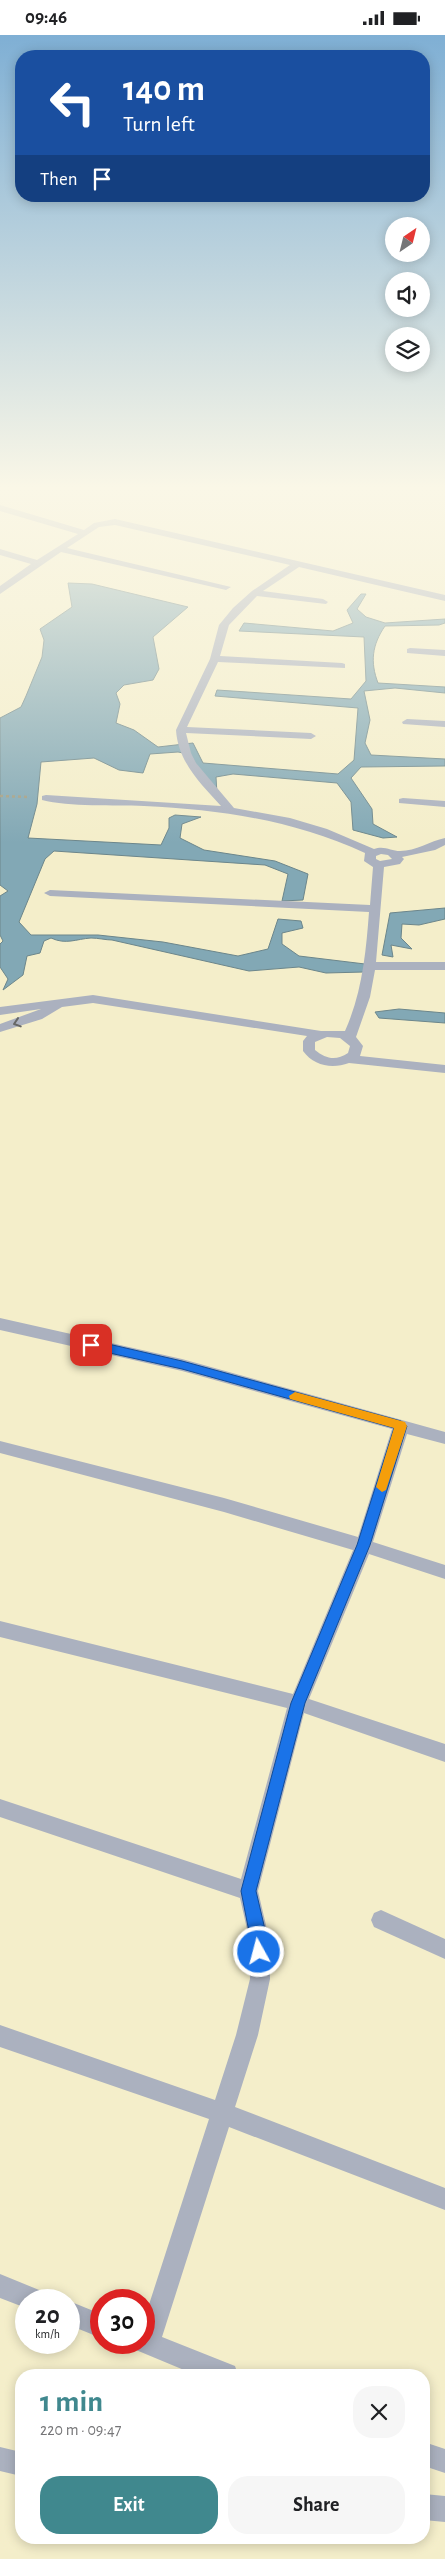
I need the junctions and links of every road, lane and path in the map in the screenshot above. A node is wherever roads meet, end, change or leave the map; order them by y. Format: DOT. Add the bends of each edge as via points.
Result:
graph roads {
  1 [pos="240,607"];
  2 [pos="410,651"];
  3 [pos="445,653"];
  4 [pos="215,659"];
  5 [pos="342,666"];
  6 [pos="407,722"];
  7 [pos="445,724"];
  8 [pos="181,730"];
  9 [pos="311,736"];
  10 [pos="0,795"];
  11 [pos="46,798"];
  12 [pos="402,801"];
  13 [pos="445,804"];
  14 [pos="232,812"];
  15 [pos="445,841"];
  16 [pos="372,852"];
  17 [pos="396,855"];
  18 [pos="379,865"];
  19 [pos="50,893"];
  20 [pos="375,909"];
  21 [pos="375,966"];
  22 [pos="445,966"];
  23 [pos="64,1003"];
  24 [pos="0,1011"];
  25 [pos="0,1028"];
  26 [pos="320,1034"];
  27 [pos="349,1037"];
  28 [pos="349,1059"];
  29 [pos="445,1069"];
  30 [pos="0,1325"];
  31 [pos="401,1426"];
  32 [pos="445,1438"];
  33 [pos="0,1447"];
  34 [pos="364,1545"];
  35 [pos="445,1572"];
  36 [pos="0,1629"];
  37 [pos="298,1703"];
  38 [pos="445,1753"];
  39 [pos="0,1808"];
  40 [pos="248,1891"];
  41 [pos="381,1920"];
  42 [pos="445,1949"];
  43 [pos="0,2036"];
  44 [pos="222,2113"];
  45 [pos="445,2199"];
  46 [pos="0,2286"];
  47 [pos="15,2292"];
  48 [pos="155,2316"];
  49 [pos="155,2347"];
  50 [pos="211,2369"];
  51 [pos="0,2459"];
  52 [pos="15,2463"];
  53 [pos="430,2508"];
  54 [pos="445,2509"];
  1 -- 4 [label="street" via="224,625"];
  2 -- 3 [label="street"];
  4 -- 5 [label="street"];
  4 -- 8 [label="street"];
  6 -- 7 [label="street"];
  8 -- 9 [label="street"];
  8 -- 14 [label="street" via="180,742 191,763"];
  10 -- 11 [label="path"];
  11 -- 14 [label="street"];
  12 -- 13 [label="street"];
  14 -- 16 [label="street" via="315,828"];
  15 -- 17 [label="street" via="431,848"];
  16 -- 17 [label="street" via="386,851"];
  16 -- 18 [label="street" via="368,857 370,861"];
  17 -- 18 [label="street" via="396,862"];
  18 -- 20 [label="street"];
  19 -- 20 [label="street"];
  20 -- 21 [label="street"];
  21 -- 22 [label="street"];
  21 -- 27 [label="street" via="359,1018"];
  23 -- 24 [label="street"];
  23 -- 25 [label="street, one-way" via="38,1016"];
  23 -- 26 [label="street" via="93,999"];
  26 -- 27 [label="street" via="335,1033"];
  26 -- 28 [label="street" via="313,1037 308,1046 313,1056 334,1063"];
  27 -- 28 [label="street" via="357,1046 357,1051"];
  28 -- 29 [label="street"];
  30 -- 31 [label="street" via="182,1365"];
  31 -- 32 [label="street"];
  31 -- 34 [label="street"];
  33 -- 34 [label="street"];
  34 -- 35 [label="street"];
  34 -- 37 [label="street"];
  36 -- 37 [label="street"];
  37 -- 38 [label="street"];
  37 -- 40 [label="street"];
  39 -- 40 [label="street"];
  40 -- 44 [label="street" via="259,1938 260,1979 247,2035"];
  41 -- 42 [label="street"];
  43 -- 44 [label="street"];
  44 -- 45 [label="street"];
  44 -- 48 [label="street"];
  46 -- 47 [label="street"];
  49 -- 50 [label="street"];
  51 -- 52 [label="street"];
  53 -- 54 [label="street"];
}
